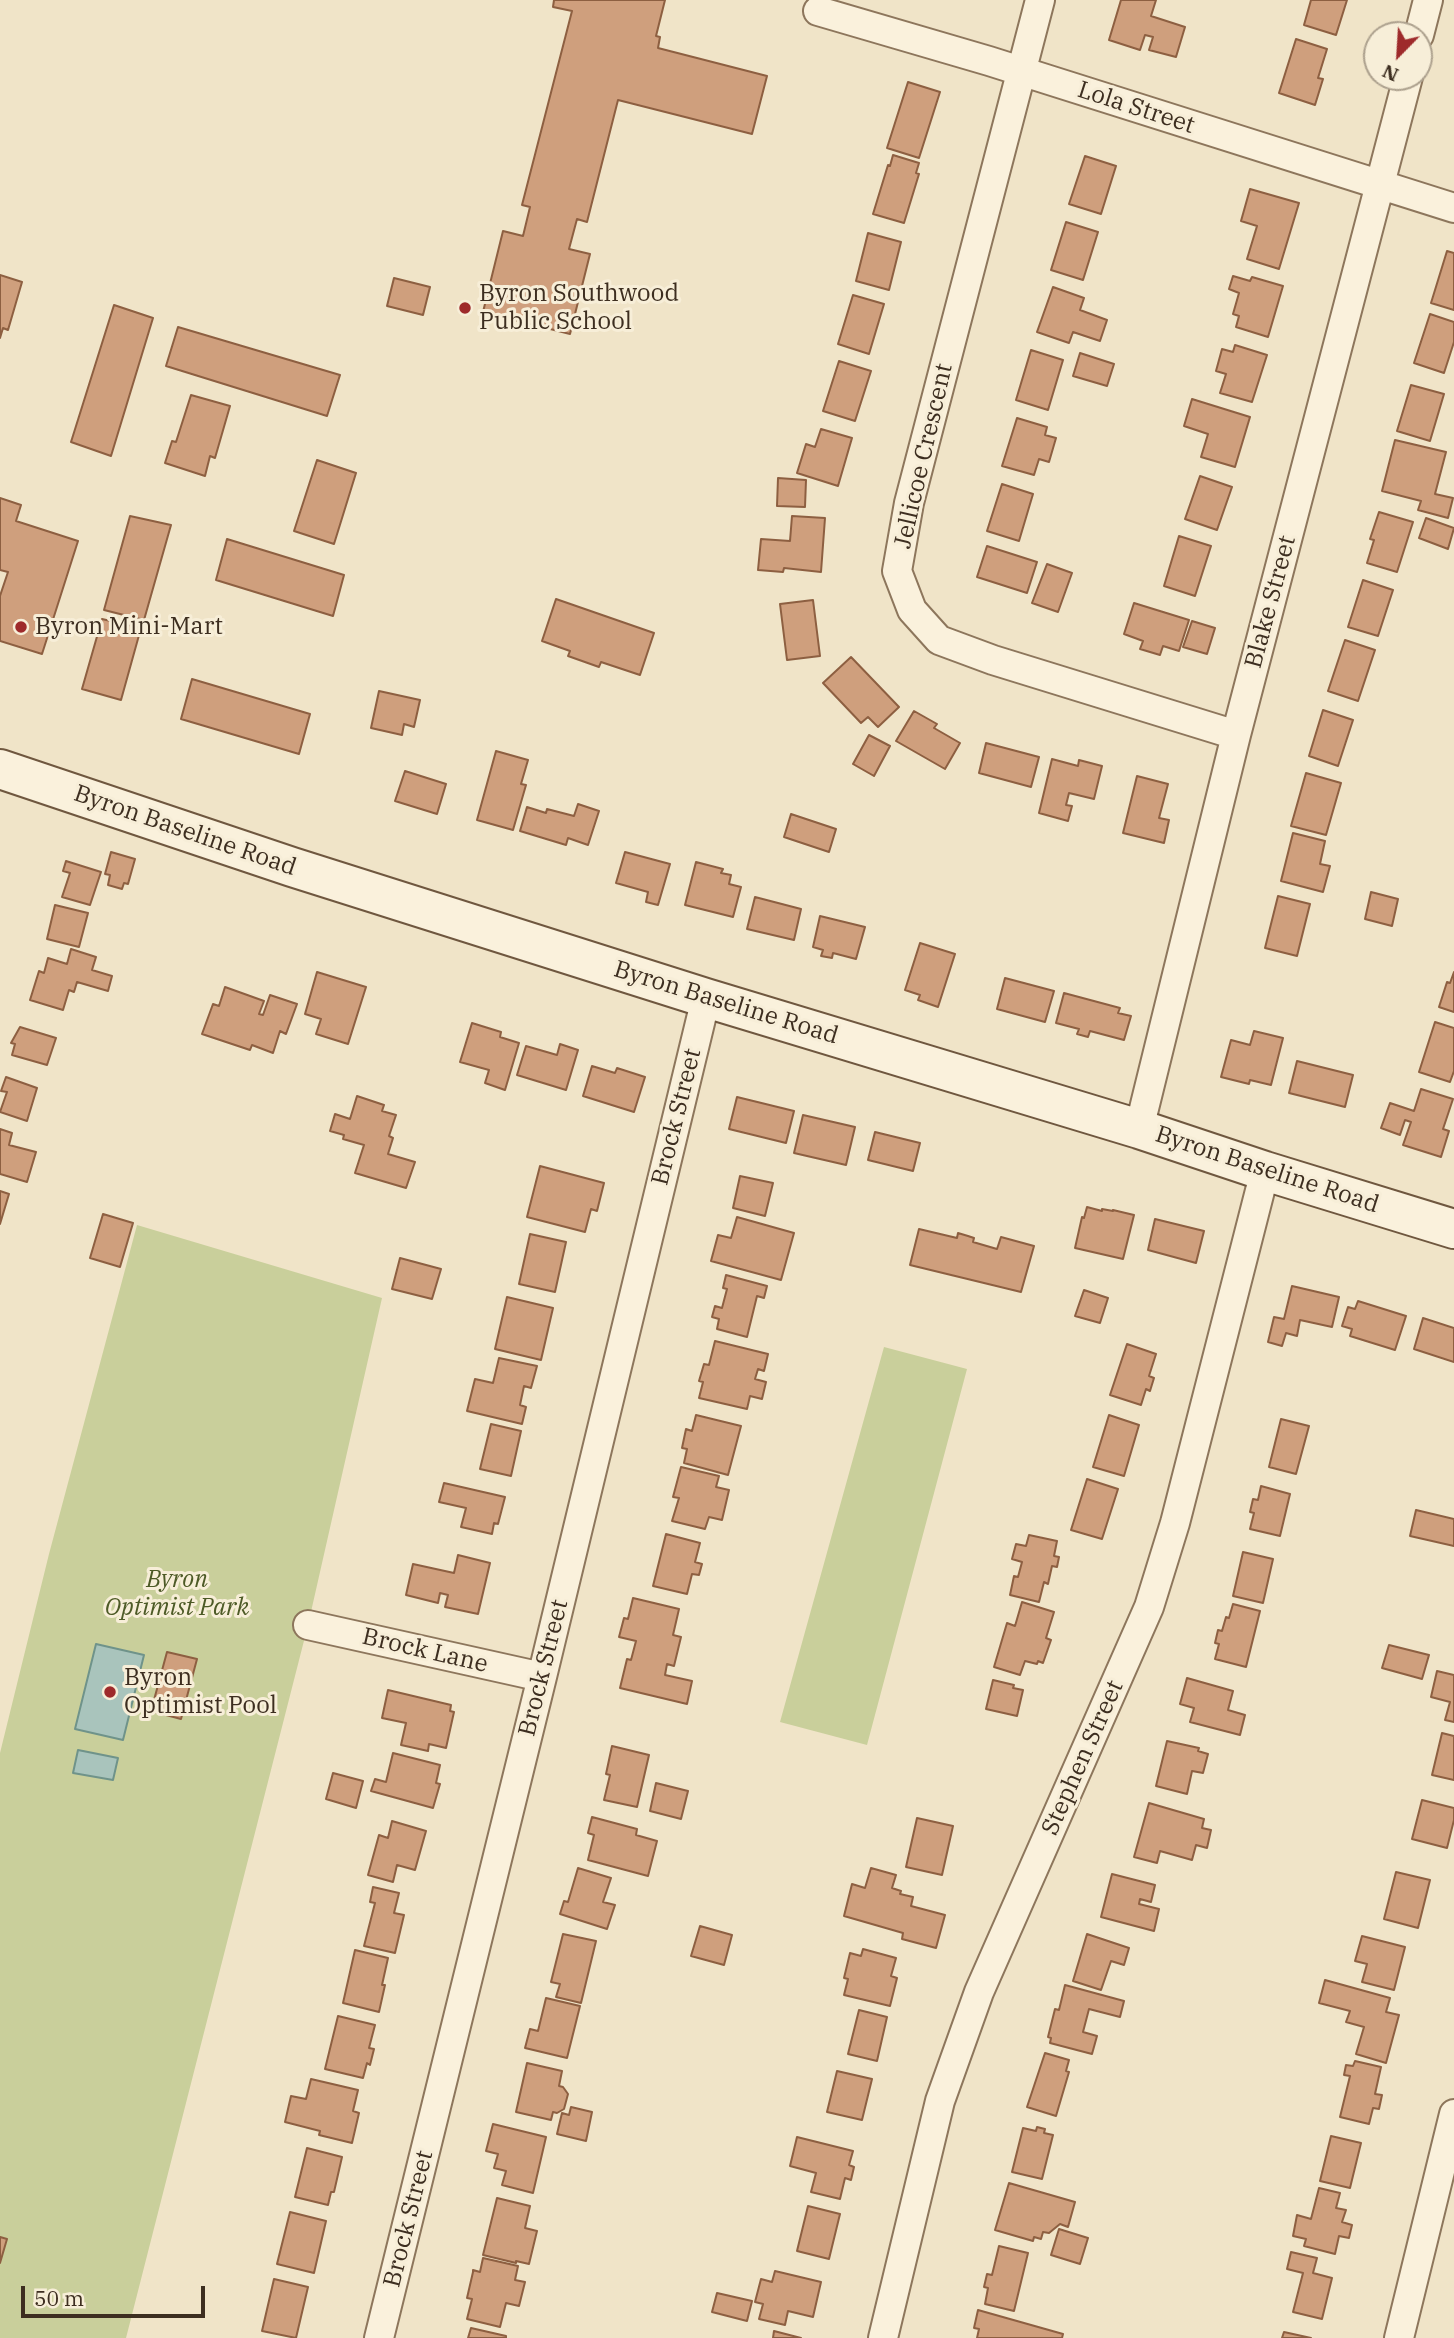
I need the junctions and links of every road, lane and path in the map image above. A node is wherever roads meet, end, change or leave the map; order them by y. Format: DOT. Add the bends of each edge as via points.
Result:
graph roads {
  1 [pos="1040,0"];
  2 [pos="1428,0"];
  3 [pos="818,12"];
  4 [pos="1423,21"];
  5 [pos="1021,72"];
  6 [pos="1405,91"];
  7 [pos="1381,186"];
  8 [pos="1454,208"];
  9 [pos="1236,735"];
  10 [pos="0,769"];
  11 [pos="706,998"];
  12 [pos="1139,1129"];
  13 [pos="1265,1171"];
  14 [pos="1454,1228"];
  15 [pos="308,1625"];
  16 [pos="542,1676"];
  17 [pos="1454,2114"];
  18 [pos="379,2338"];
  19 [pos="883,2338"];
  20 [pos="1399,2338"];
  1 -- 5 [label="street, Jellicoe Crescent"];
  2 -- 4 [label="street"];
  3 -- 5 [label="street, Lola Street"];
  5 -- 7 [label="street, Lola Street"];
  5 -- 9 [label="street, Jellicoe Crescent" via="909,503 897,571 912,610 939,640"];
  6 -- 7 [label="street, Blake Street"];
  7 -- 8 [label="street, Lola Street"];
  7 -- 9 [label="street, Blake Street"];
  9 -- 12 [label="street, Blake Street"];
  10 -- 11 [label="main road, Byron Baseline Road"];
  11 -- 12 [label="main road, Byron Baseline Road"];
  11 -- 16 [label="street, Brock Street"];
  12 -- 13 [label="main road, Byron Baseline Road"];
  13 -- 14 [label="main road, Byron Baseline Road"];
  13 -- 19 [label="street, Stephen Street" via="1175,1523 1149,1607 979,1992 940,2101"];
  15 -- 16 [label="street, Brock Lane"];
  16 -- 18 [label="street, Brock Street"];
  17 -- 20 [label="street"];
}
